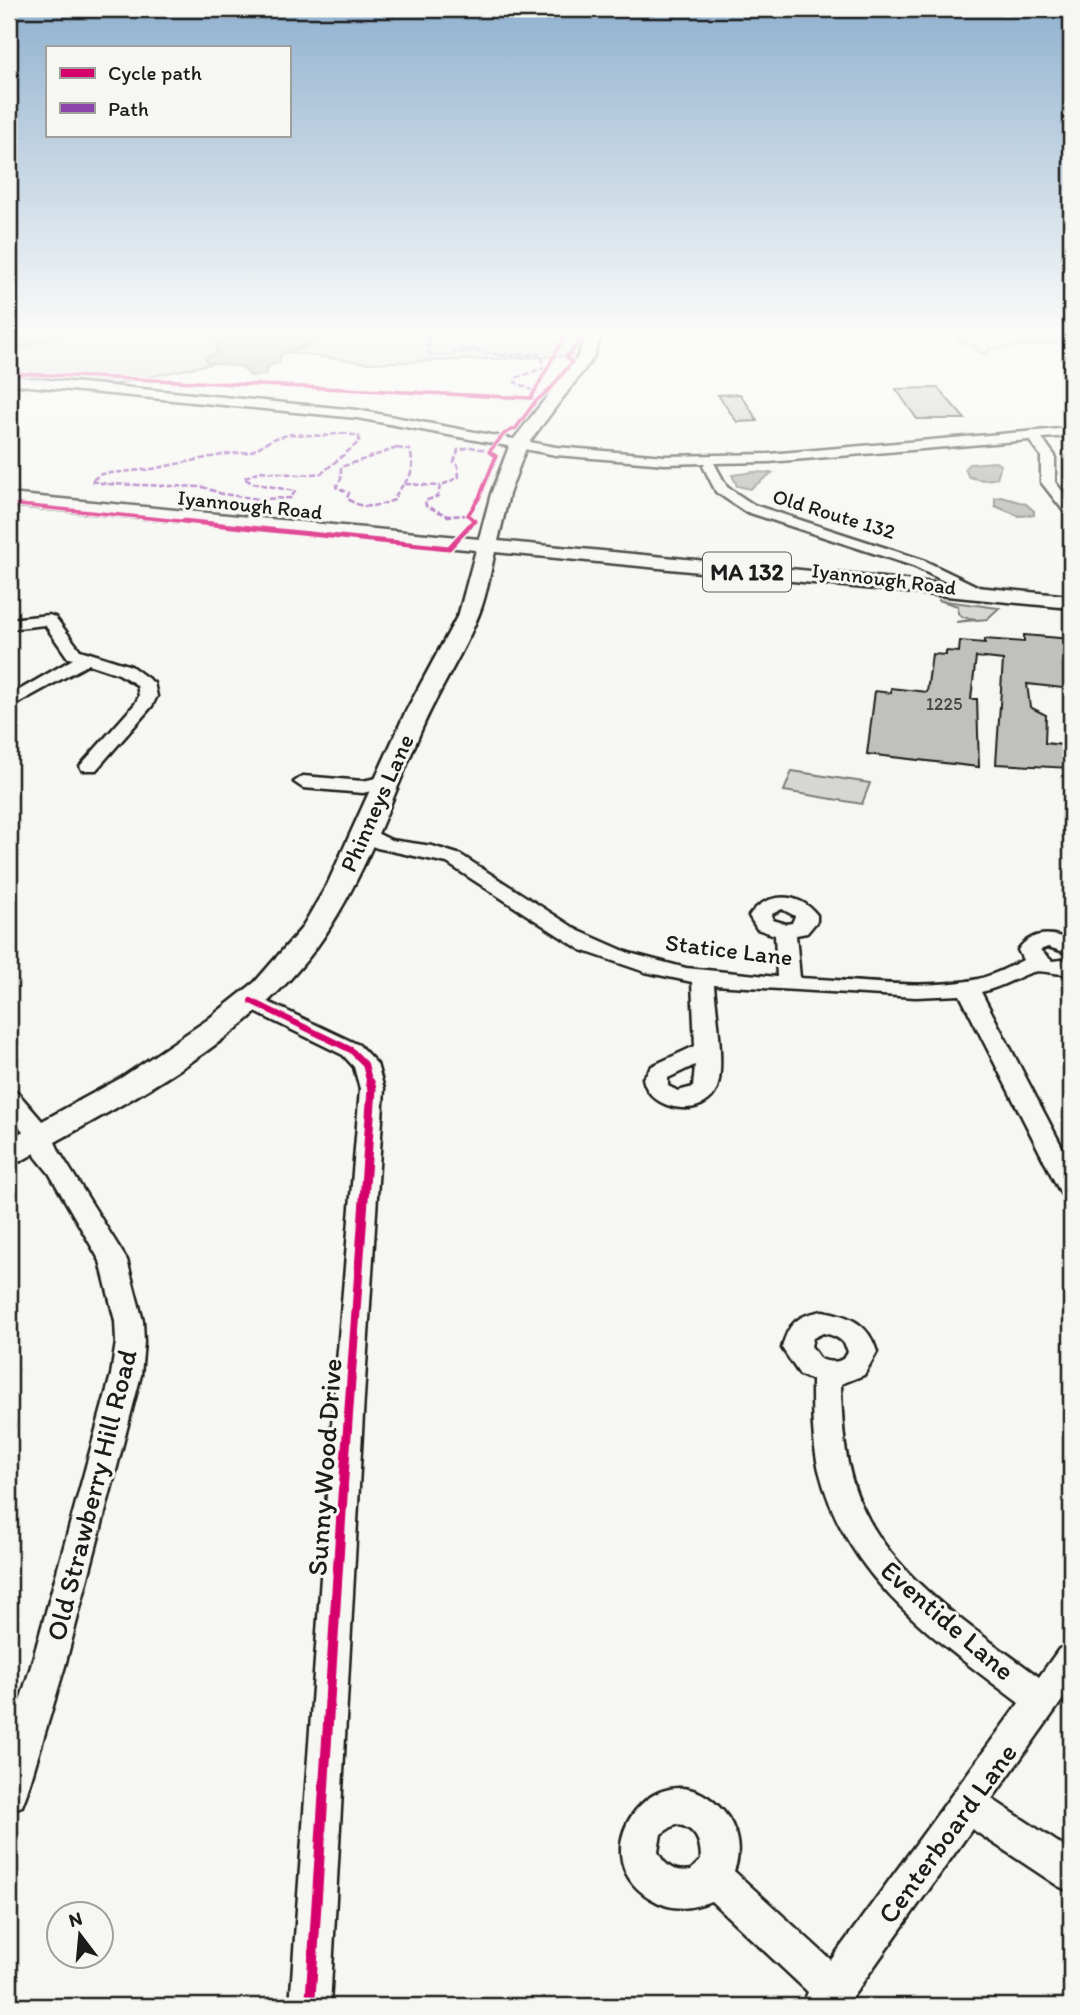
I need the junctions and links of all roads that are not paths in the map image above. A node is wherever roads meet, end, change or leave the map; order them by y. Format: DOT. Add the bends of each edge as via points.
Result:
graph roads {
  1 [pos="399,426"];
  2 [pos="535,426"];
  3 [pos="1071,434"];
  4 [pos="1034,438"];
  5 [pos="518,448"];
  6 [pos="710,466"];
  7 [pos="9,492"];
  8 [pos="9,499"];
  9 [pos="1071,511"];
  10 [pos="488,541"];
  11 [pos="919,573"];
  12 [pos="1014,596"];
  13 [pos="1071,602"];
  14 [pos="1071,610"];
  15 [pos="9,624"];
  16 [pos="85,659"];
  17 [pos="9,703"];
  18 [pos="89,766"];
  19 [pos="388,780"];
  20 [pos="303,782"];
  21 [pos="364,833"];
  22 [pos="785,930"];
  23 [pos="1071,948"];
  24 [pos="1036,962"];
  25 [pos="1071,966"];
  26 [pos="703,978"];
  27 [pos="789,985"];
  28 [pos="967,987"];
  29 [pos="251,1000"];
  30 [pos="705,1050"];
  31 [pos="9,1099"];
  32 [pos="40,1135"];
  33 [pos="9,1153"];
  34 [pos="1071,1188"];
  35 [pos="826,1373"];
  36 [pos="1071,1660"];
  37 [pos="1042,1700"];
  38 [pos="9,1793"];
  39 [pos="967,1804"];
  40 [pos="1071,1873"];
  41 [pos="713,1877"];
  42 [pos="828,1998"];
  43 [pos="310,2006"];
  1 -- 5 [label="street"];
  2 -- 5 [label="main road, Phinneys Lane"];
  3 -- 4 [label="street"];
  4 -- 5 [label="street" via="730,461 606,457"];
  4 -- 6 [label="street"];
  4 -- 9 [label="street" via="1048,456 1048,482"];
  5 -- 6 [label="street" via="603,463"];
  5 -- 10 [label="main road, Phinneys Lane"];
  6 -- 11 [label="street, Old Route 132" via="721,489 749,508"];
  7 -- 10 [label="main road, Iyannough Road / MA 132"];
  8 -- 10 [label="main road, Iyannough Road / MA 132"];
  10 -- 11 [label="main road, Iyannough Road / MA 132"];
  10 -- 12 [label="main road, Iyannough Road / MA 132"];
  10 -- 19 [label="main road, Phinneys Lane" via="469,613"];
  11 -- 12 [label="main road, Iyannough Road / MA 132" via="973,590"];
  12 -- 13 [label="main road, Iyannough Road / MA 132"];
  12 -- 14 [label="main road"];
  15 -- 16 [label="street" via="49,620 69,650"];
  16 -- 17 [label="street"];
  16 -- 18 [label="street" via="133,673 147,689 143,706"];
  19 -- 20 [label="street" via="363,787"];
  19 -- 21 [label="main road, Phinneys Lane"];
  21 -- 26 [label="street, Statice Lane" via="382,844 441,853 587,944 642,965"];
  21 -- 29 [label="main road, Phinneys Lane" via="313,933"];
  22 -- 27 [label="street"];
  23 -- 24 [label="street" via="1058,942 1039,942 1030,950"];
  24 -- 25 [label="street" via="1055,969"];
  24 -- 28 [label="street, Statice Lane"];
  26 -- 27 [label="street, Statice Lane"];
  26 -- 30 [label="street"];
  27 -- 28 [label="street, Statice Lane"];
  28 -- 34 [label="street"];
  29 -- 32 [label="main road, Phinneys Lane" via="167,1063"];
  29 -- 43 [label="street, Sunny Wood Drive" via="351,1050 365,1064 372,1089"];
  31 -- 32 [label="street, Old Strawberry Hill Road"];
  32 -- 33 [label="main road, Phinneys Lane"];
  32 -- 38 [label="street, Old Strawberry Hill Road" via="113,1260 130,1342 105,1454"];
  35 -- 37 [label="street, Eventide Lane" via="834,1469 864,1544 919,1603"];
  36 -- 37 [label="street, Centerboard Lane"];
  37 -- 39 [label="street, Centerboard Lane"];
  39 -- 40 [label="street"];
  39 -- 42 [label="street, Centerboard Lane"];
  41 -- 42 [label="street"];
}
